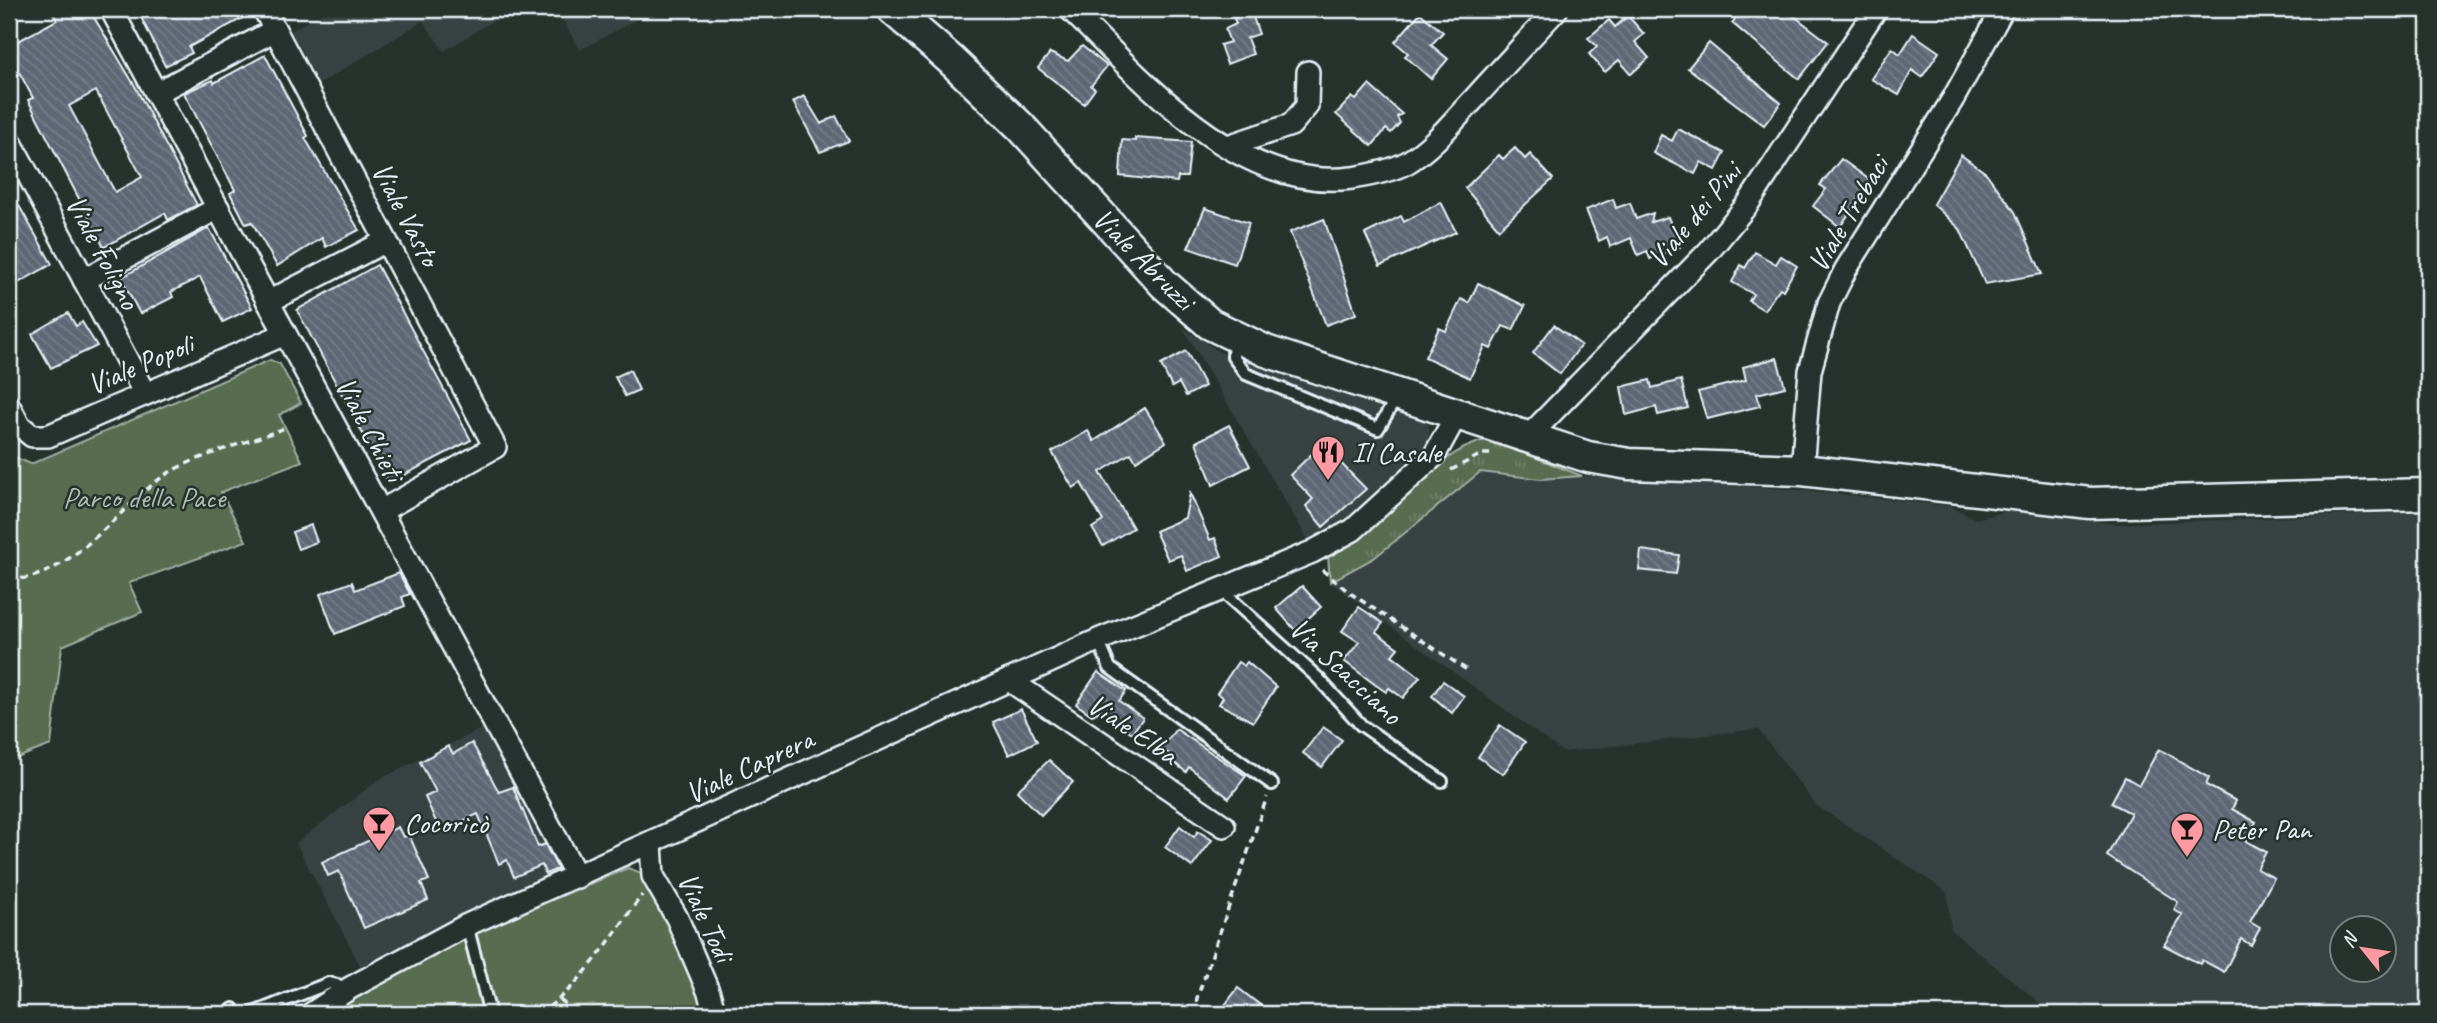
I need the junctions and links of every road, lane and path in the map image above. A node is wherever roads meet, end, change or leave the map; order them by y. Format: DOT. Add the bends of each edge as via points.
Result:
graph roads {
  1 [pos="111,9"];
  2 [pos="264,9"];
  3 [pos="892,9"];
  4 [pos="1070,9"];
  5 [pos="1557,9"];
  6 [pos="1876,9"];
  7 [pos="2003,9"];
  8 [pos="275,30"];
  9 [pos="1307,72"];
  10 [pos="156,93"];
  11 [pos="9,139"];
  12 [pos="1228,146"];
  13 [pos="218,208"];
  14 [pos="386,241"];
  15 [pos="84,279"];
  16 [pos="268,302"];
  17 [pos="285,334"];
  18 [pos="1234,335"];
  19 [pos="145,394"];
  20 [pos="1398,394"];
  21 [pos="9,406"];
  22 [pos="1457,414"];
  23 [pos="285,428"];
  24 [pos="1528,437"];
  25 [pos="1802,470"];
  26 [pos="2428,494"];
  27 [pos="381,511"];
  28 [pos="1314,558"];
  29 [pos="9,578"];
  30 [pos="1221,590"];
  31 [pos="1098,639"];
  32 [pos="1467,670"];
  33 [pos="1009,680"];
  34 [pos="1442,781"];
  35 [pos="1272,785"];
  36 [pos="1224,826"];
  37 [pos="651,844"];
  38 [pos="653,876"];
  39 [pos="577,877"];
  40 [pos="467,925"];
  41 [pos="350,988"];
  42 [pos="560,1000"];
  43 [pos="251,1014"];
  44 [pos="311,1014"];
  45 [pos="490,1014"];
  46 [pos="539,1014"];
  47 [pos="577,1014"];
  48 [pos="715,1014"];
  49 [pos="1195,1014"];
  1 -- 10 [label="street, Viale Chieti"];
  2 -- 8 [label="street, Viale Vasto"];
  3 -- 18 [label="street, Viale Abruzzi" via="1021,127 1164,284 1210,324"];
  4 -- 12 [label="street" via="1142,80"];
  5 -- 12 [label="street" via="1438,138 1407,162 1373,175 1299,178 1263,168"];
  6 -- 24 [label="street, Viale dei Pini" via="1747,205"];
  7 -- 25 [label="street, Viale Trebaci" via="1829,303 1811,371"];
  8 -- 10 [label="street"];
  8 -- 14 [label="street, Viale Vasto"];
  9 -- 12 [label="street" via="1307,106 1291,125"];
  10 -- 13 [label="street, Viale Chieti"];
  11 -- 15 [label="street, Viale Foligno"];
  13 -- 15 [label="street"];
  13 -- 16 [label="street, Viale Chieti"];
  14 -- 16 [label="street"];
  14 -- 27 [label="street, Viale Vasto" via="495,447"];
  15 -- 19 [label="street, Viale Foligno"];
  16 -- 17 [label="street, Viale Chieti"];
  17 -- 19 [label="street, Viale Popoli"];
  17 -- 27 [label="street, Viale Chieti"];
  18 -- 20 [label="street, Viale Abruzzi" via="1266,351"];
  18 -- 20 [label="lane" via="1233,357 1246,374 1378,429"];
  19 -- 21 [label="street, Viale Popoli" via="48,436 32,436 19,425"];
  20 -- 22 [label="street, Viale Abruzzi"];
  22 -- 24 [label="street, Viale Abruzzi"];
  22 -- 28 [label="street, Viale Caprera" via="1434,456 1353,530"];
  23 -- 29 [label="path" via="169,472 90,544 43,572"];
  24 -- 25 [label="street, Viale Abruzzi" via="1588,457 1629,464"];
  25 -- 26 [label="street, Viale Abruzzi" via="2090,503"];
  27 -- 39 [label="street, Viale Chieti"];
  28 -- 30 [label="street, Viale Caprera"];
  28 -- 32 [label="path" via="1350,593"];
  30 -- 31 [label="street, Viale Caprera"];
  30 -- 34 [label="lane, Via Scacciano" via="1318,678 1361,725"];
  31 -- 33 [label="street, Viale Caprera"];
  31 -- 35 [label="lane" via="1110,668"];
  33 -- 36 [label="street, Viale Elba"];
  33 -- 37 [label="street, Viale Caprera"];
  35 -- 49 [label="path"];
  37 -- 38 [label="street, Viale Todi"];
  37 -- 39 [label="street, Viale Caprera"];
  38 -- 42 [label="path"];
  38 -- 48 [label="street, Viale Todi" via="677,918"];
  39 -- 40 [label="street, Viale Caprera"];
  40 -- 41 [label="street, Viale Caprera"];
  40 -- 45 [label="lane"];
  41 -- 43 [label="lane" via="330,983"];
  41 -- 44 [label="street, Viale Caprera"];
  42 -- 46 [label="path"];
  42 -- 47 [label="path"];
}
